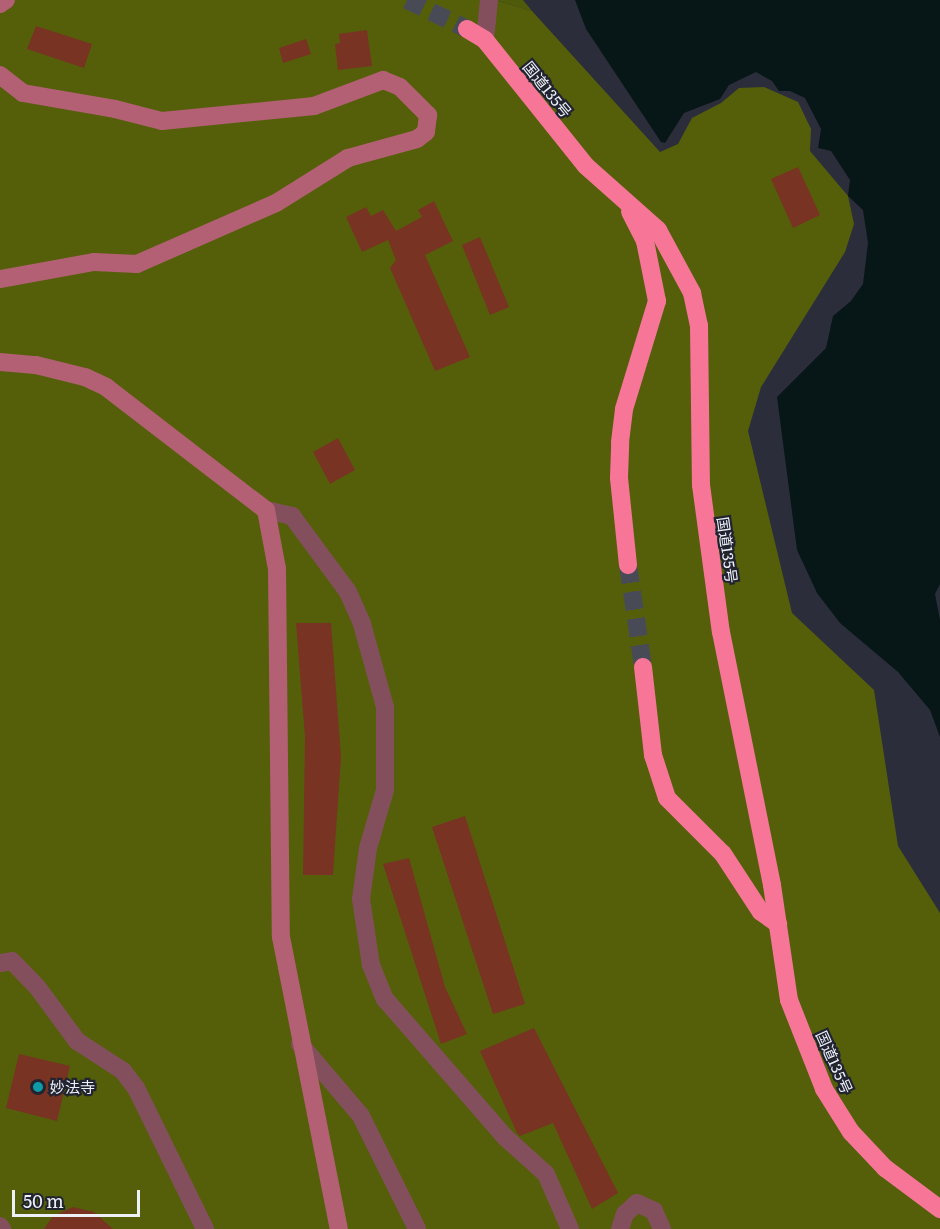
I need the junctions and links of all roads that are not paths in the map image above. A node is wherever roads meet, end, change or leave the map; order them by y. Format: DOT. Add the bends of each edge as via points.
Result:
graph roads {
  1 [pos="6,0"];
  2 [pos="489,0"];
  3 [pos="0,4"];
  4 [pos="467,29"];
  5 [pos="485,40"];
  6 [pos="0,75"];
  7 [pos="624,200"];
  8 [pos="0,279"];
  9 [pos="0,362"];
  10 [pos="266,510"];
  11 [pos="628,565"];
  12 [pos="642,666"];
  13 [pos="778,924"];
  14 [pos="0,963"];
  15 [pos="299,1043"];
  16 [pos="940,1209"];
  17 [pos="206,1229"];
  18 [pos="339,1229"];
  19 [pos="417,1229"];
  20 [pos="570,1229"];
  21 [pos="621,1229"];
  22 [pos="662,1229"];
  1 -- 3 [label="street"];
  2 -- 5 [label="street"];
  4 -- 5 [label="highway, 国道135号"];
  5 -- 7 [label="highway, 国道135号" via="586,166"];
  6 -- 8 [label="street" via="23,93 115,109 162,122 314,106 383,80 400,87 428,115 426,132 417,139 348,158 276,203 137,264 94,262"];
  7 -- 11 [label="highway, 国道135号" via="645,240 657,301 624,409 620,442 619,478"];
  7 -- 13 [label="highway, 国道135号" via="658,230 692,293 699,325 703,496 721,632"];
  9 -- 10 [label="street" via="36,365 106,387"];
  10 -- 15 [label="street" via="277,569 281,937"];
  10 -- 20 [label="street" via="292,516 348,592 362,624 385,707 385,790 368,848 362,899 371,965 385,999 505,1137 546,1174"];
  12 -- 13 [label="highway" via="652,755 667,798 723,855 761,912"];
  13 -- 16 [label="highway, 国道135号" via="789,1000 824,1089 851,1132 885,1168"];
  14 -- 17 [label="street" via="12,961 38,988 77,1041 123,1071 136,1088"];
  15 -- 18 [label="street"];
  15 -- 19 [label="street" via="361,1116"];
  21 -- 22 [label="street" via="625,1214 637,1203 654,1211"];
}
